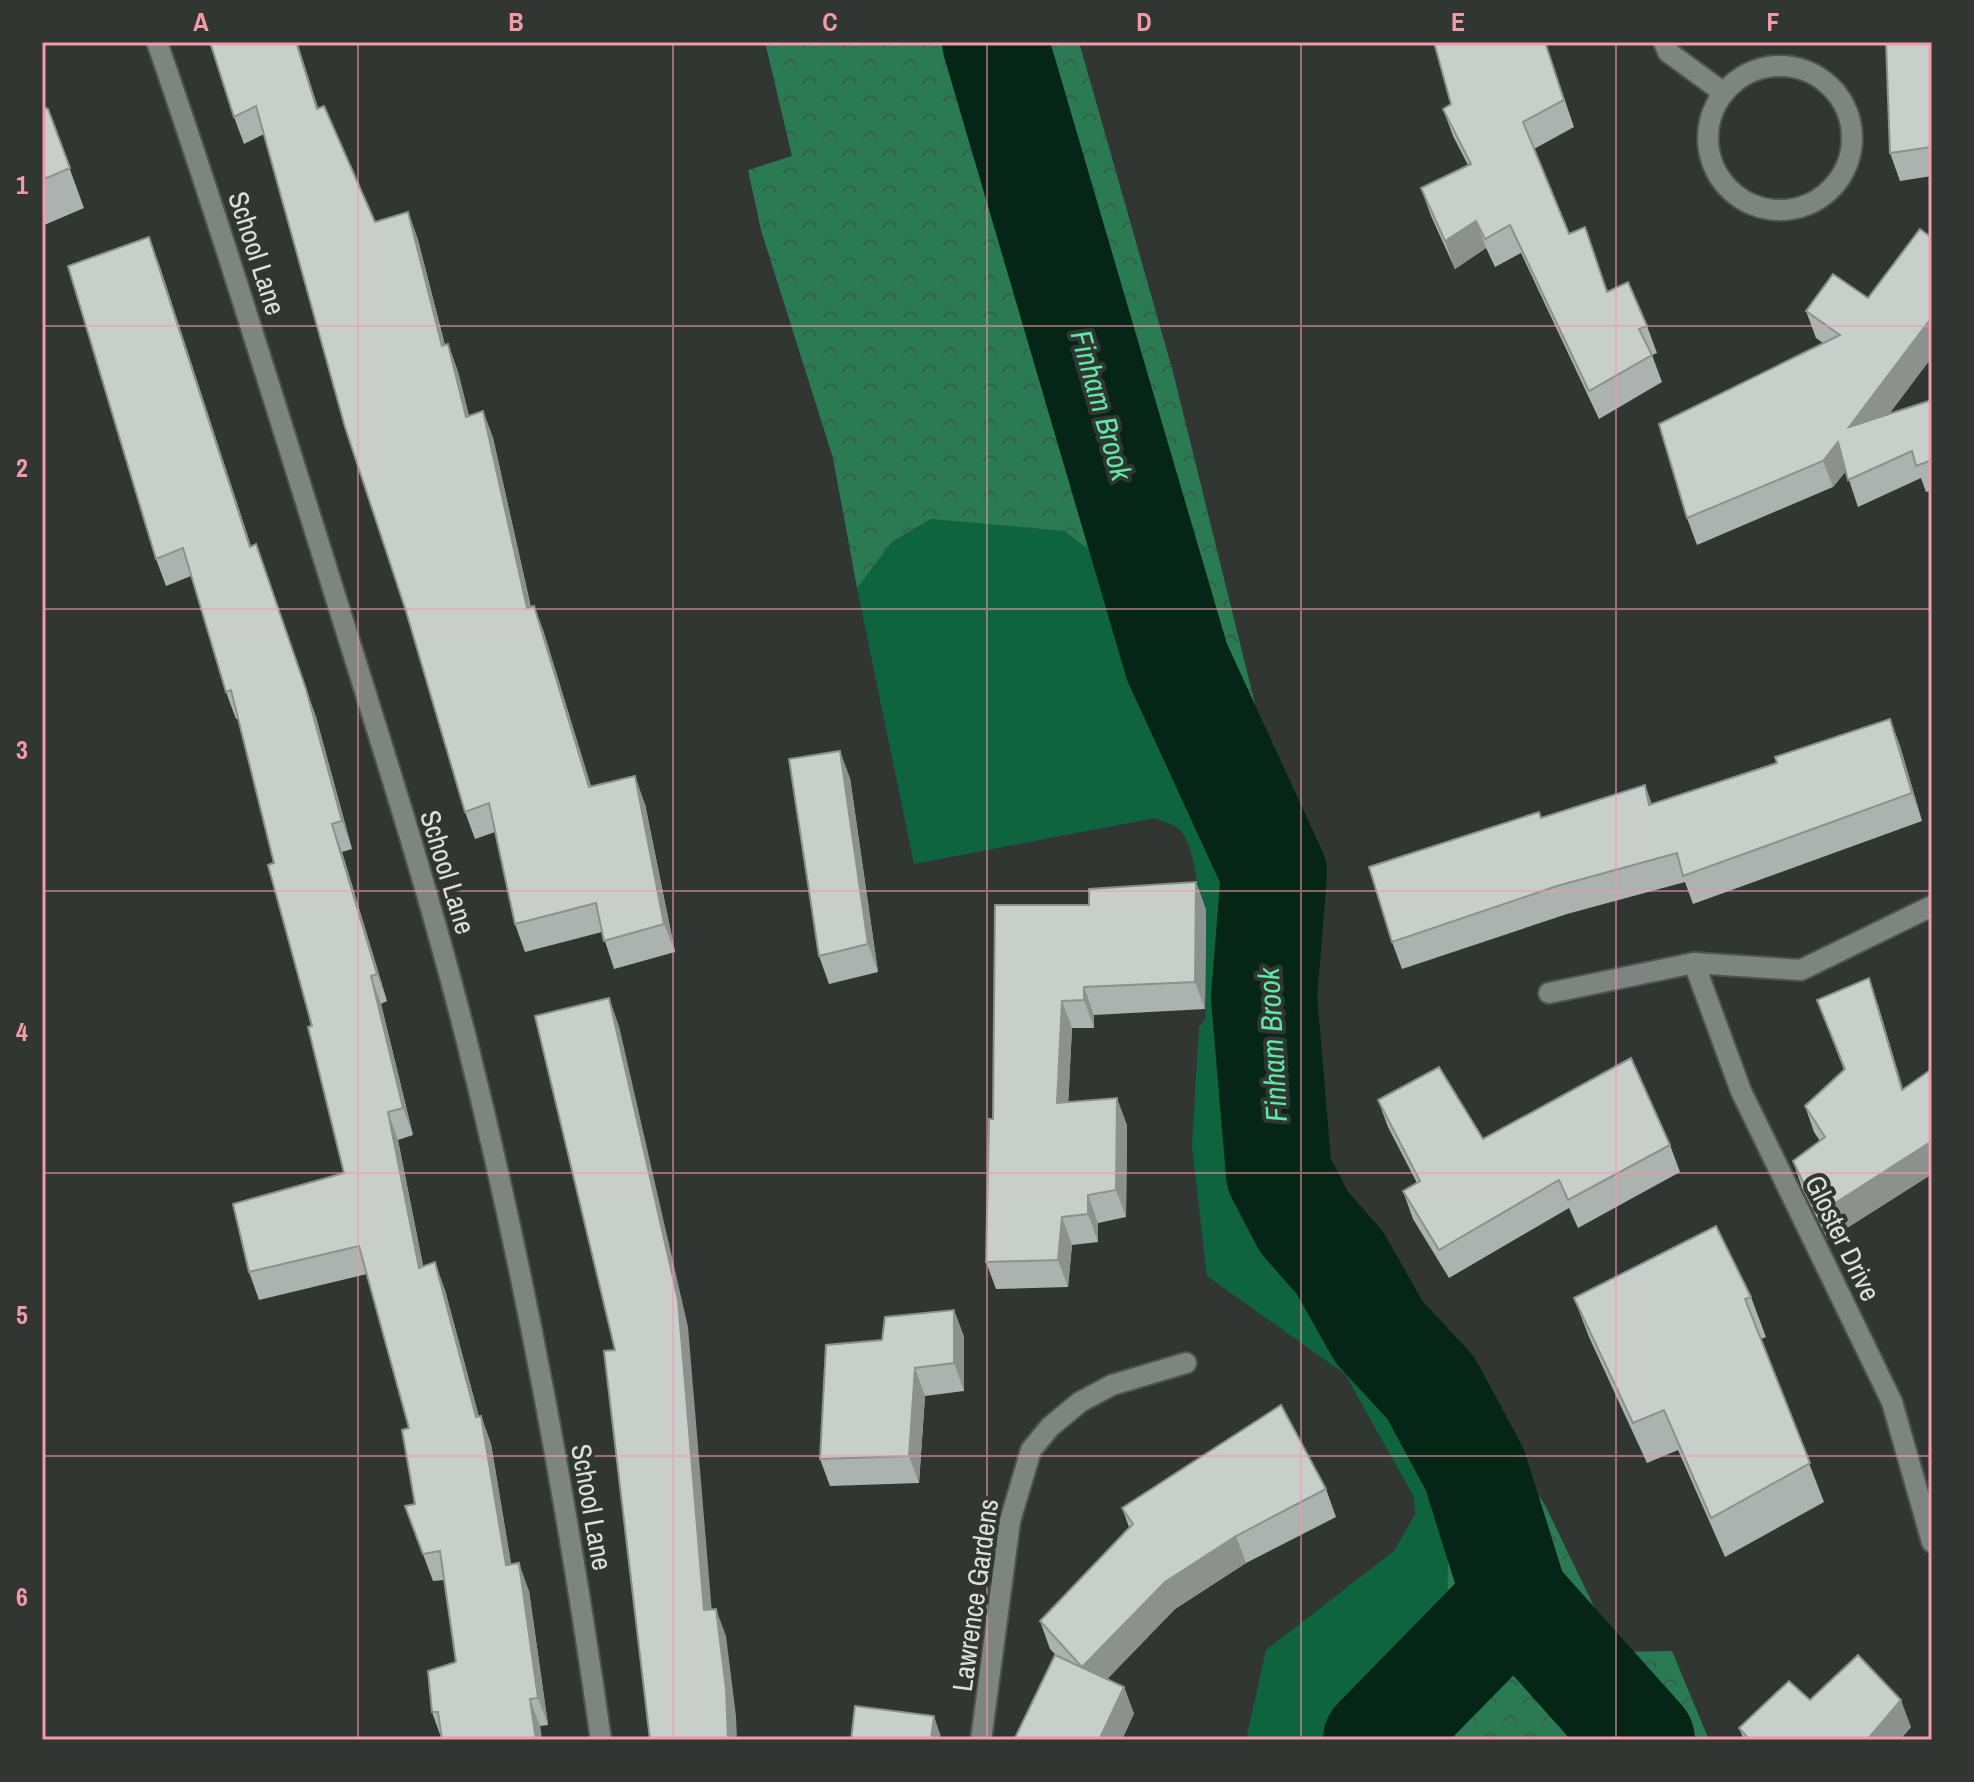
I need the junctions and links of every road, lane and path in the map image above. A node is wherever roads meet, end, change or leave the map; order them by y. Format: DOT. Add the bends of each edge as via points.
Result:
graph roads {
  1 [pos="157,42"];
  2 [pos="1664,42"];
  3 [pos="1724,93"];
  4 [pos="1932,906"];
  5 [pos="1694,963"];
  6 [pos="1549,993"];
  7 [pos="1186,1363"];
  8 [pos="1932,1542"];
  9 [pos="601,1740"];
  10 [pos="981,1740"];
  1 -- 9 [label="street, School Lane" via="259,351 432,911 466,1038 540,1376"];
  2 -- 3 [label="street" via="1668,52"];
  3 -- 3 [label="street" via="1750,72 1773,66 1795,68 1834,91 1846,108 1852,132 1850,156 1826,194 1784,211 1755,207 1730,191 1713,167 1707,139 1712,111"];
  4 -- 5 [label="street" via="1801,970"];
  5 -- 6 [label="street"];
  5 -- 8 [label="street, Gloster Drive" via="1741,1091 1892,1402"];
  7 -- 10 [label="street, Lawrence Gardens" via="1112,1385 1080,1402 1031,1450 1010,1521"];
}
